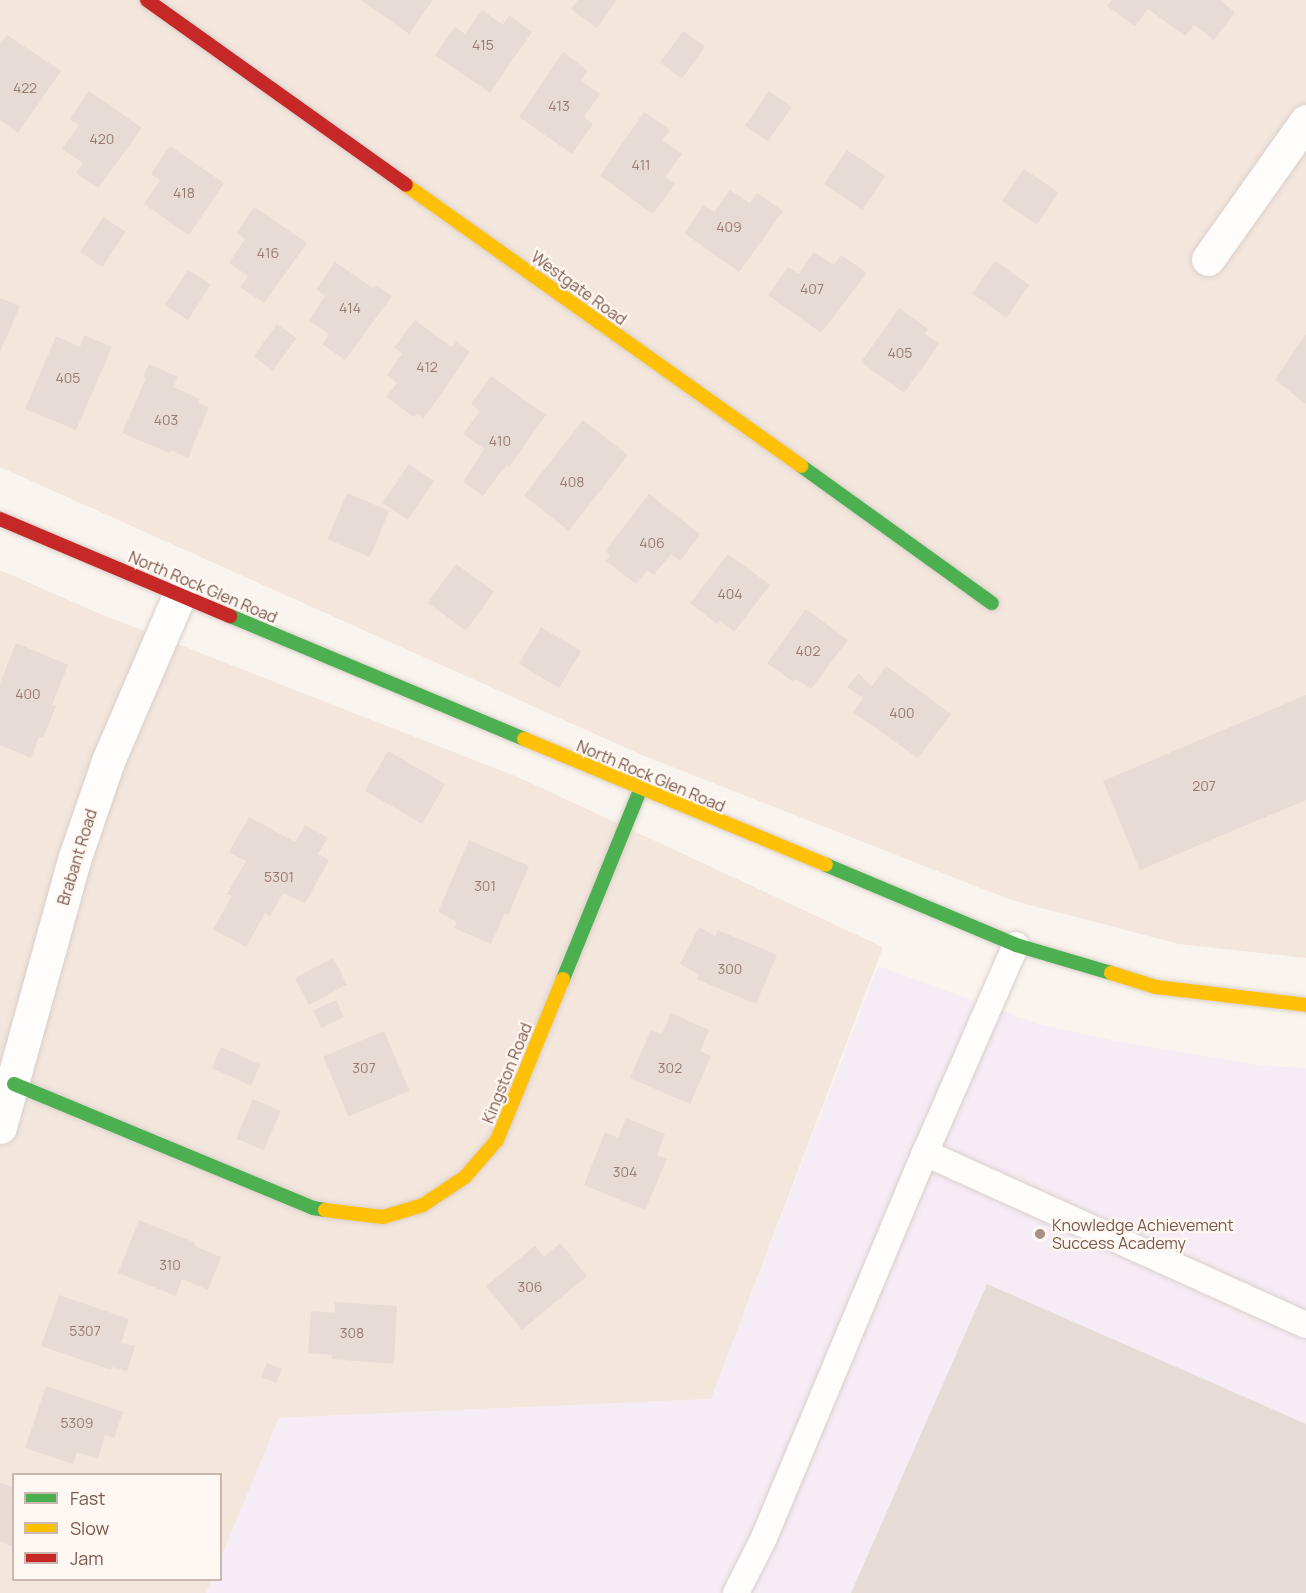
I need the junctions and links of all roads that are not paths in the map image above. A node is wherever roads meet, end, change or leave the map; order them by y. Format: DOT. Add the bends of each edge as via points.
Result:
graph roads {
  1 [pos="147,0"];
  2 [pos="1306,121"];
  3 [pos="1208,258"];
  4 [pos="0,519"];
  5 [pos="179,595"];
  6 [pos="992,603"];
  7 [pos="640,790"];
  8 [pos="1016,945"];
  9 [pos="1306,1005"];
  10 [pos="14,1084"];
  11 [pos="0,1127"];
  12 [pos="925,1153"];
  13 [pos="1306,1325"];
  14 [pos="736,1593"];
  1 -- 6 [label="street, Westgate Road"];
  2 -- 3 [label="street"];
  4 -- 5 [label="street, North Rock Glen Road"];
  5 -- 7 [label="street, North Rock Glen Road"];
  5 -- 10 [label="street, Brabant Road" via="108,761 79,846"];
  7 -- 8 [label="street, North Rock Glen Road"];
  7 -- 10 [label="street, Kingston Road" via="497,1140 465,1177 423,1204 383,1217 313,1208"];
  8 -- 9 [label="street, North Rock Glen Road" via="1156,987"];
  8 -- 12 [label="lane"];
  10 -- 11 [label="street, Brabant Road"];
  12 -- 13 [label="lane"];
  12 -- 14 [label="lane" via="763,1540"];
}
